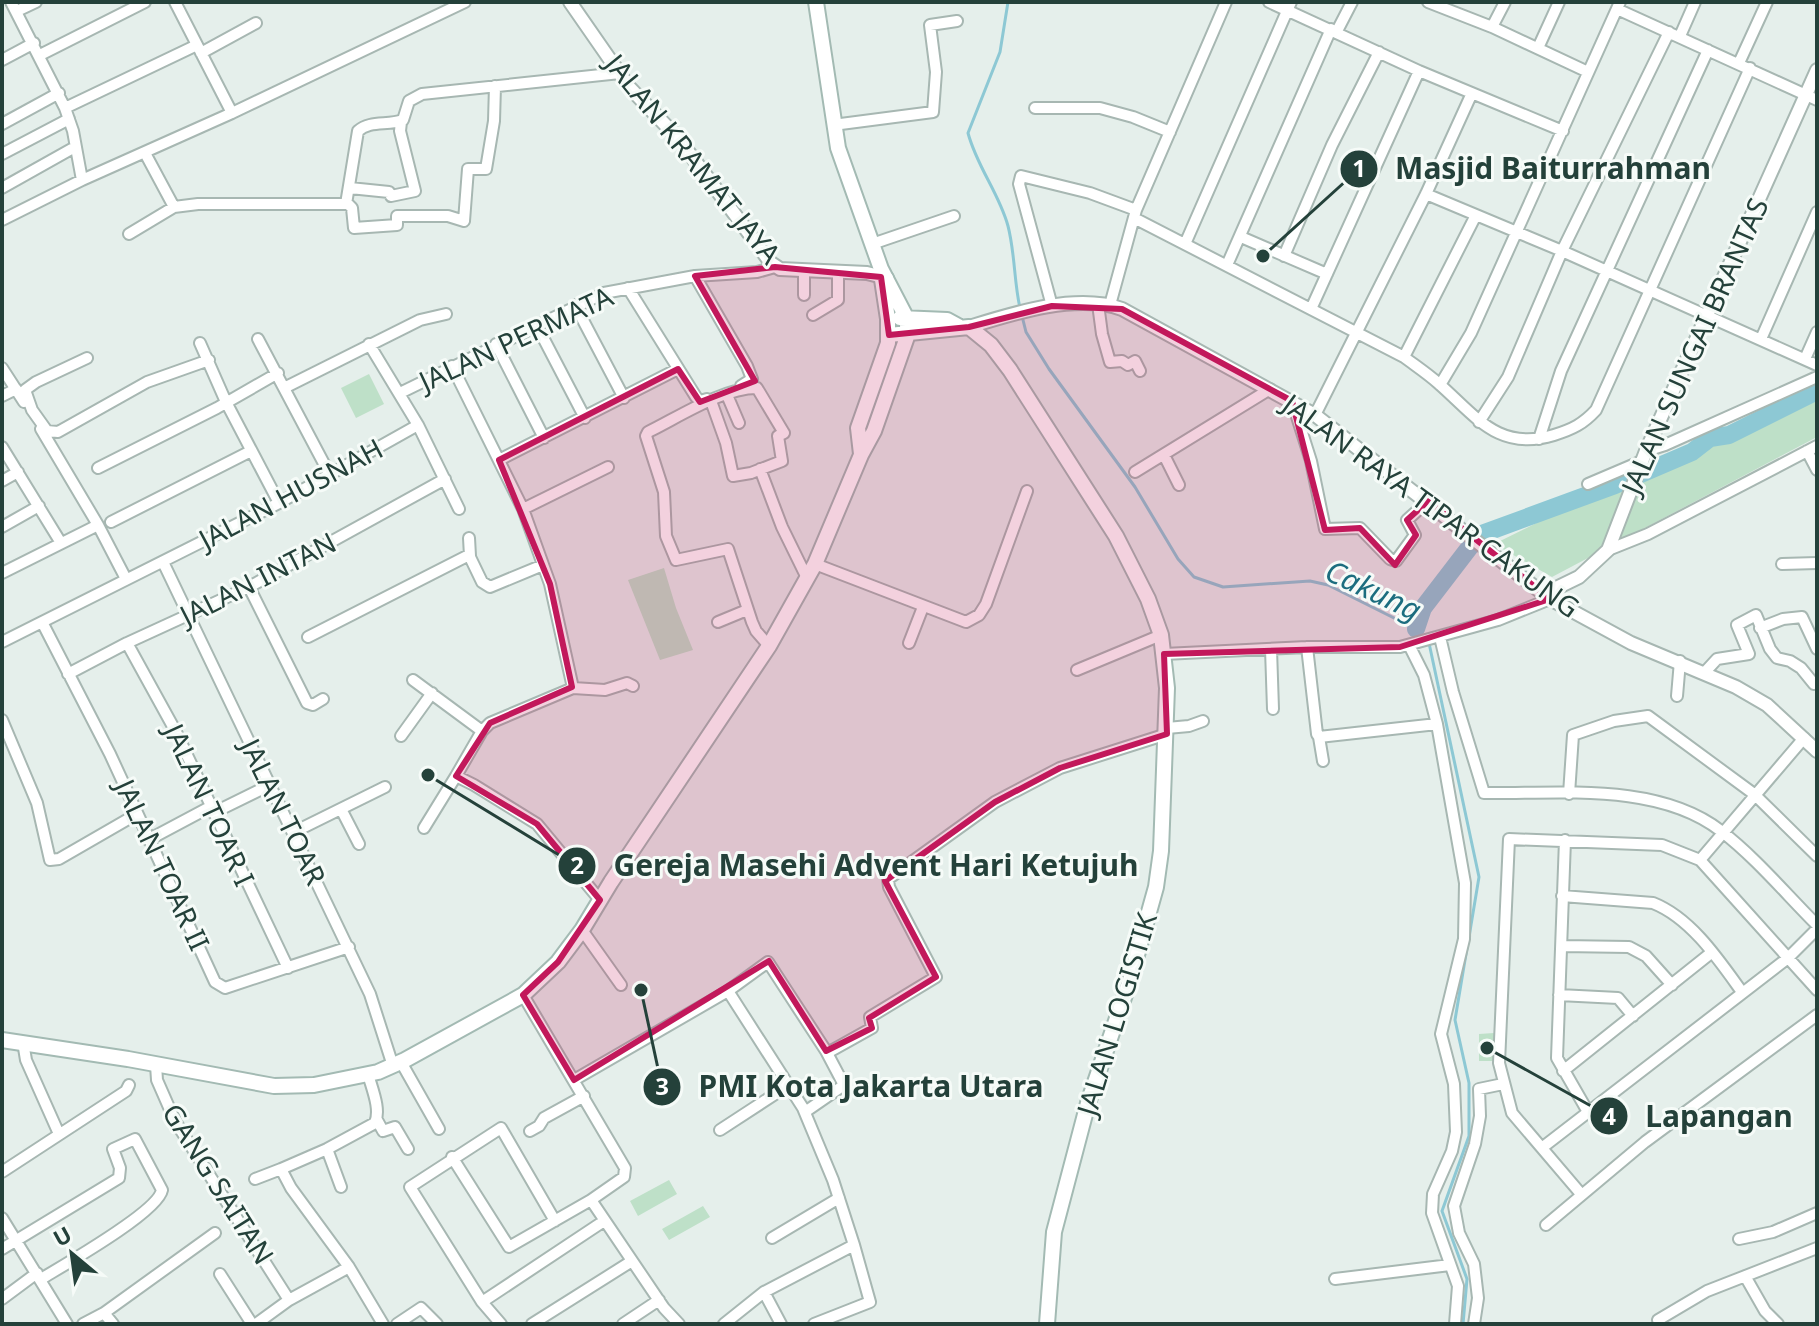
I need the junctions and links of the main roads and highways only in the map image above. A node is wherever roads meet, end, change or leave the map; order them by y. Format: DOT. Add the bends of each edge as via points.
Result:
graph roads {
  1 [pos="816,2"];
  2 [pos="883,275"];
  3 [pos="906,317"];
  4 [pos="888,319"];
  5 [pos="964,327"];
  6 [pos="908,334"];
  7 [pos="889,335"];
  8 [pos="861,455"];
  9 [pos="12,1041"];
  10 [pos="1047,1324"];
  1 -- 2 [label="main road" via="838,148"];
  2 -- 3 [label="main road"];
  2 -- 4 [label="main road"];
  3 -- 4 [label="main road"];
  3 -- 5 [label="main road" via="947,320"];
  3 -- 6 [label="main road"];
  4 -- 7 [label="main road"];
  5 -- 6 [label="main road"];
  5 -- 10 [label="main road, JALAN LOGISTIK" via="1000,354 1116,536 1148,599 1164,654 1167,731 1156,887 1054,1232"];
  6 -- 7 [label="main road"];
  6 -- 8 [label="main road"];
  7 -- 8 [label="main road" via="858,428"];
  8 -- 9 [label="main road" via="811,571 769,646 582,930 523,995 397,1064 287,1087"];
}
